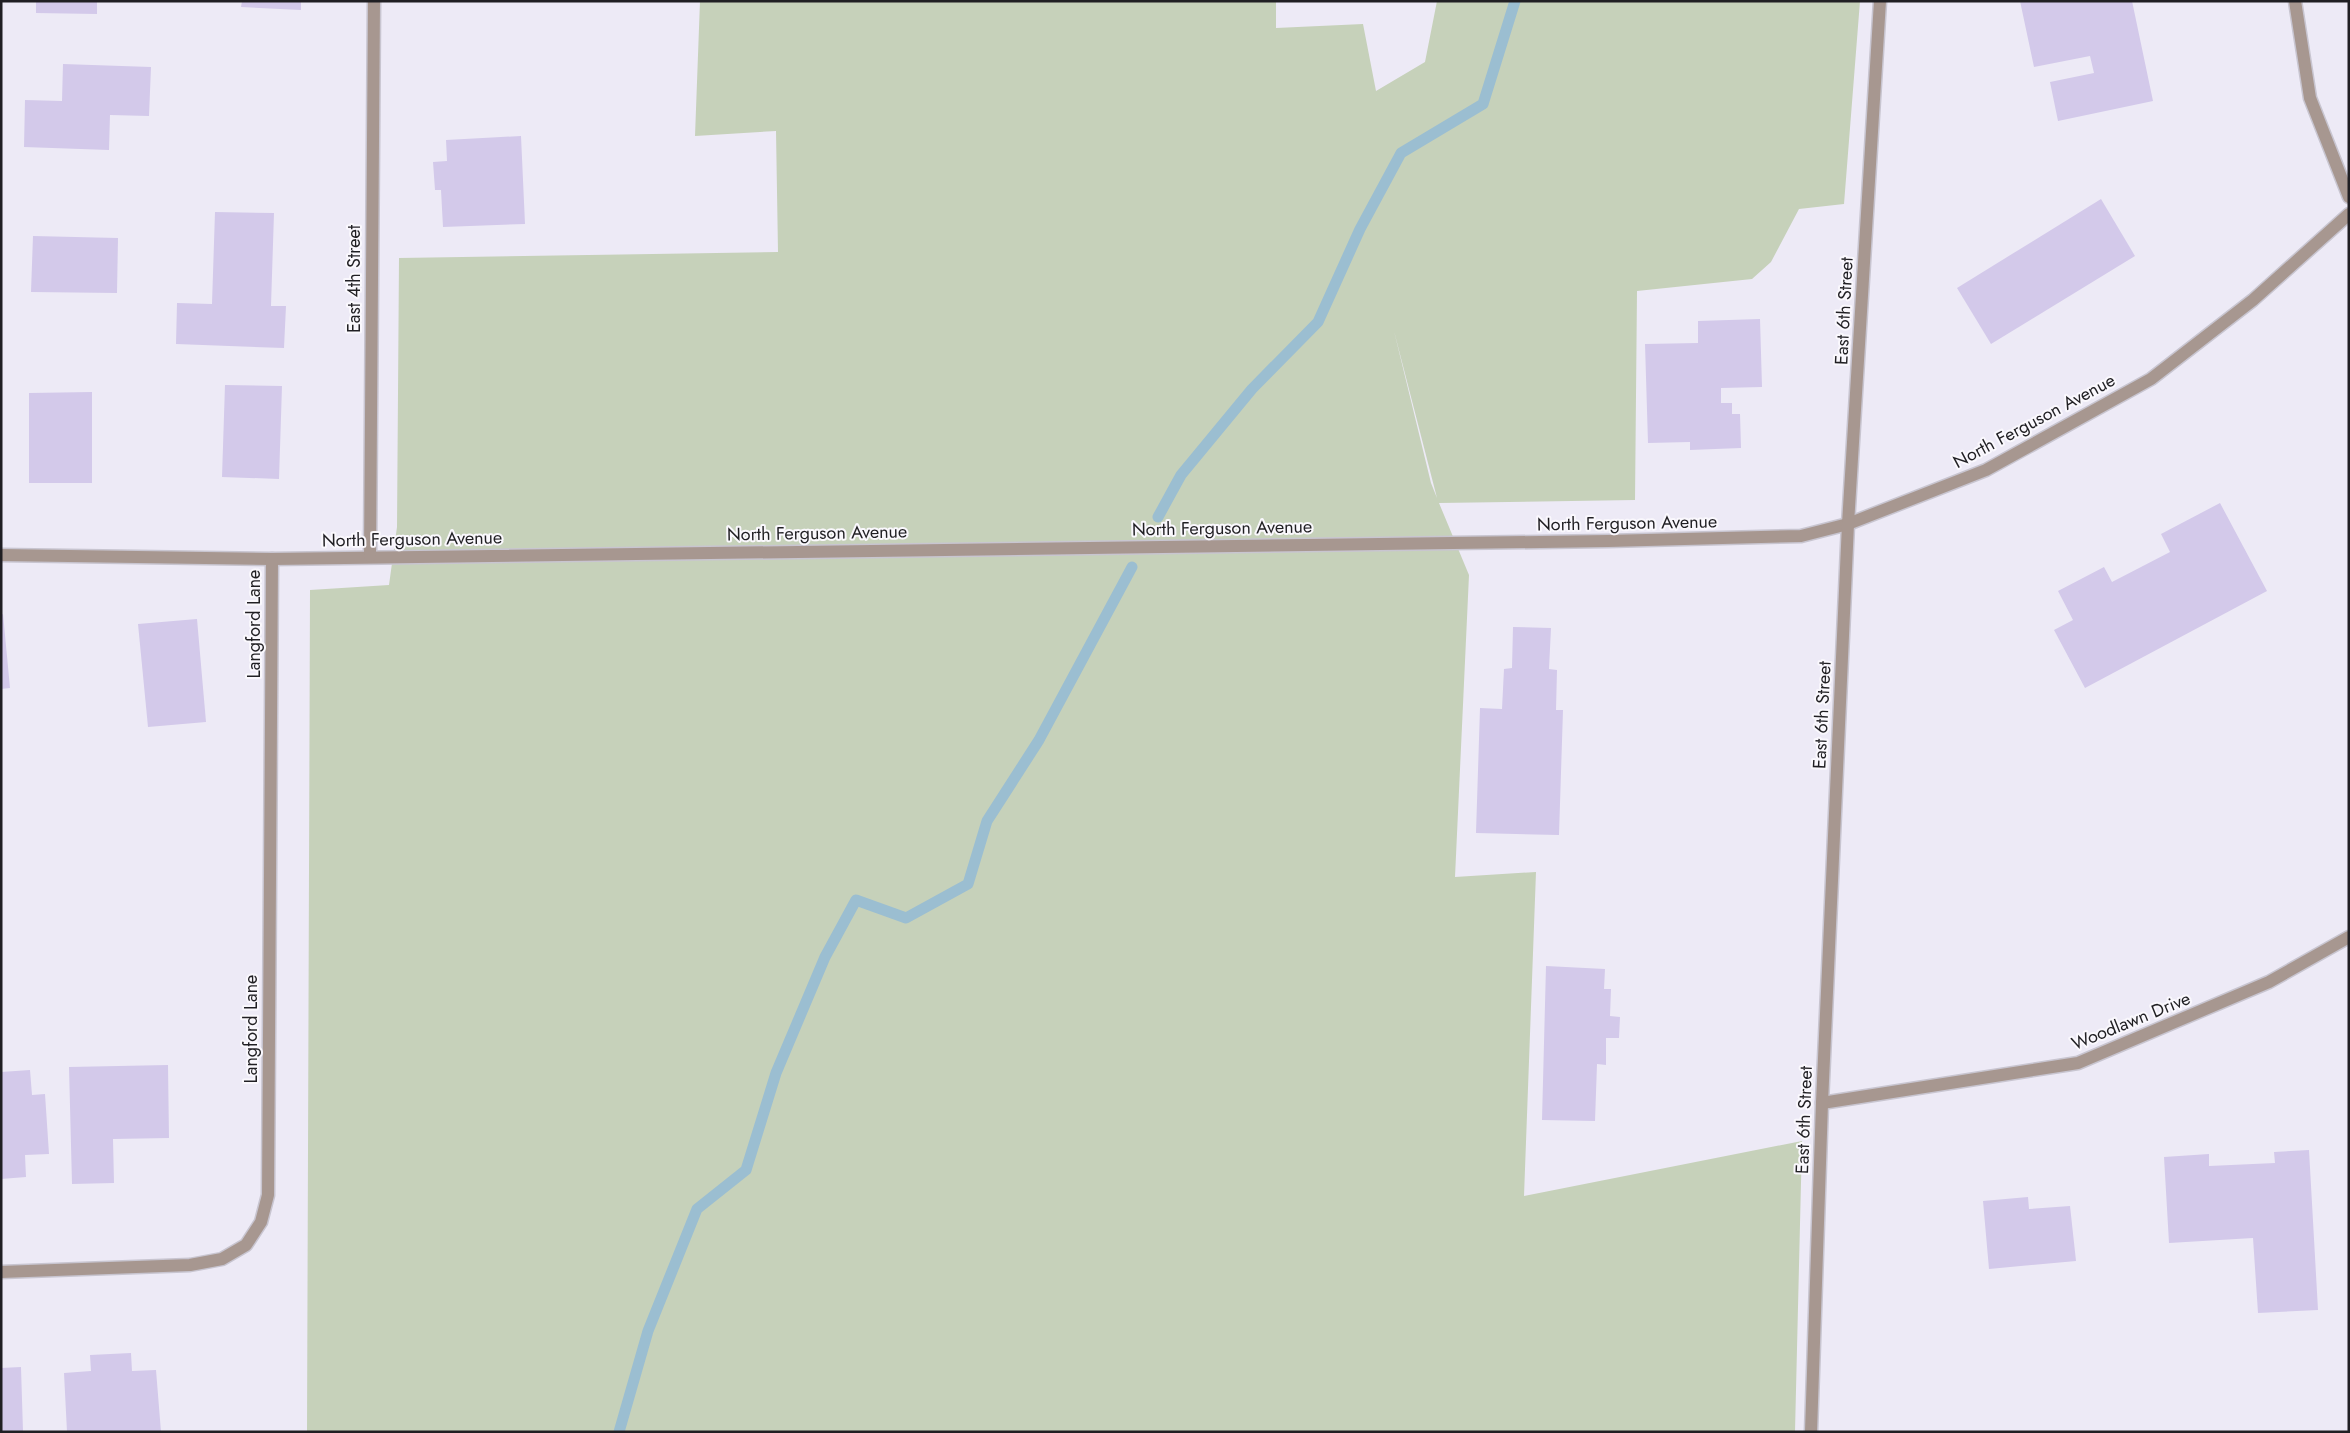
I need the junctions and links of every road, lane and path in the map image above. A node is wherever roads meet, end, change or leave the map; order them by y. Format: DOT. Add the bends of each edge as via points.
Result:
graph roads {
  1 [pos="374,1"];
  2 [pos="1880,1"];
  3 [pos="2295,1"];
  4 [pos="2349,197"];
  5 [pos="2349,214"];
  6 [pos="1848,524"];
  7 [pos="1,555"];
  8 [pos="370,556"];
  9 [pos="272,559"];
  10 [pos="2349,937"];
  11 [pos="1822,1103"];
  12 [pos="1,1272"];
  13 [pos="1811,1432"];
  1 -- 8 [label="street, East 4th Street"];
  2 -- 6 [label="street, East 6th Street"];
  3 -- 4 [label="street" via="2310,98"];
  5 -- 6 [label="street, North Ferguson Avenue" via="2253,300 2151,379 1986,470"];
  6 -- 8 [label="street, North Ferguson Avenue" via="1800,536 1608,541"];
  6 -- 11 [label="street, East 6th Street"];
  7 -- 9 [label="street, North Ferguson Avenue"];
  8 -- 9 [label="street, North Ferguson Avenue"];
  9 -- 12 [label="street, Langford Lane" via="268,1195 262,1222 246,1245 214,1261 190,1265"];
  10 -- 11 [label="street, Woodlawn Drive" via="2269,982 2078,1063"];
  11 -- 13 [label="street, East 6th Street"];
}
